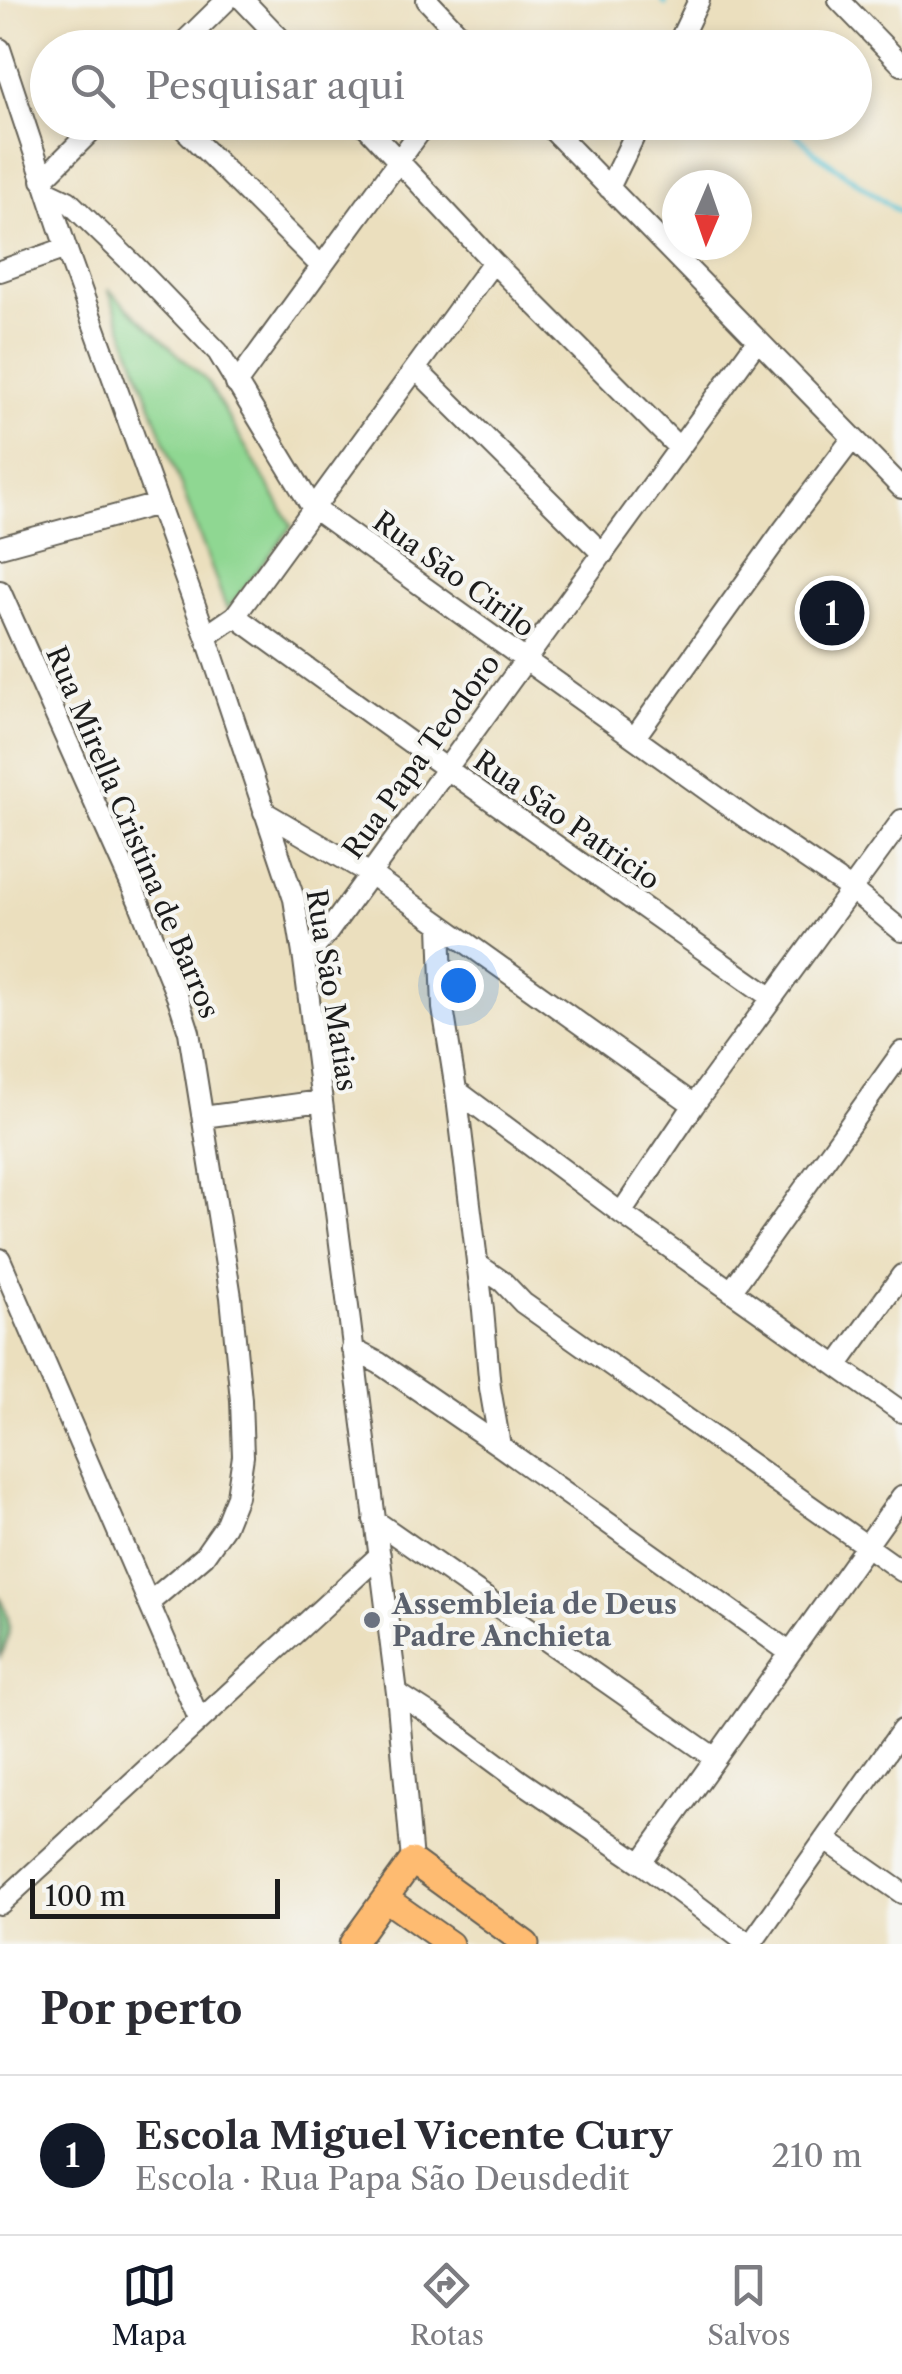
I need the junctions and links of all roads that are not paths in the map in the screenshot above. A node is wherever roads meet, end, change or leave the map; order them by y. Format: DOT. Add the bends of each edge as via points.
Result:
graph roads {
  1 [pos="227,0"];
  2 [pos="243,0"];
  3 [pos="427,0"];
  4 [pos="699,0"];
  5 [pos="840,0"];
  6 [pos="196,30"];
  7 [pos="272,30"];
  8 [pos="455,30"];
  9 [pos="685,30"];
  10 [pos="869,30"];
  11 [pos="872,34"];
  12 [pos="0,50"];
  13 [pos="902,65"];
  14 [pos="84,140"];
  15 [pos="195,140"];
  16 [pos="380,140"];
  17 [pos="415,140"];
  18 [pos="563,140"];
  19 [pos="633,140"];
  20 [pos="400,161"];
  21 [pos="44,185"];
  22 [pos="610,188"];
  23 [pos="66,248"];
  24 [pos="493,262"];
  25 [pos="321,266"];
  26 [pos="0,271"];
  27 [pos="757,341"];
  28 [pos="416,369"];
  29 [pos="236,384"];
  30 [pos="853,438"];
  31 [pos="679,448"];
  32 [pos="902,488"];
  33 [pos="158,504"];
  34 [pos="312,507"];
  35 [pos="0,547"];
  36 [pos="603,554"];
  37 [pos="0,591"];
  38 [pos="235,616"];
  39 [pos="206,636"];
  40 [pos="525,659"];
  41 [pos="634,736"];
  42 [pos="447,769"];
  43 [pos="264,812"];
  44 [pos="902,820"];
  45 [pos="370,874"];
  46 [pos="852,890"];
  47 [pos="440,926"];
  48 [pos="902,931"];
  49 [pos="472,949"];
  50 [pos="304,960"];
  51 [pos="440,973"];
  52 [pos="772,998"];
  53 [pos="902,1052"];
  54 [pos="456,1090"];
  55 [pos="322,1100"];
  56 [pos="694,1106"];
  57 [pos="203,1117"];
  58 [pos="499,1122"];
  59 [pos="461,1134"];
  60 [pos="621,1214"];
  61 [pos="0,1260"];
  62 [pos="477,1264"];
  63 [pos="902,1275"];
  64 [pos="731,1291"];
  65 [pos="523,1303"];
  66 [pos="483,1310"];
  67 [pos="352,1349"];
  68 [pos="837,1366"];
  69 [pos="490,1388"];
  70 [pos="902,1412"];
  71 [pos="458,1417"];
  72 [pos="500,1446"];
  73 [pos="902,1496"];
  74 [pos="374,1520"];
  75 [pos="868,1547"];
  76 [pos="414,1550"];
  77 [pos="380,1555"];
  78 [pos="902,1572"];
  79 [pos="150,1602"];
  80 [pos="789,1652"];
  81 [pos="398,1693"];
  82 [pos="199,1719"];
  83 [pos="400,1722"];
  84 [pos="445,1726"];
  85 [pos="902,1731"];
  86 [pos="716,1758"];
  87 [pos="826,1840"];
  88 [pos="412,1861"];
  89 [pos="640,1863"];
  90 [pos="902,1894"];
  91 [pos="386,1899"];
  92 [pos="0,1904"];
  93 [pos="352,1944"];
  94 [pos="450,1944"];
  95 [pos="526,1944"];
  96 [pos="750,1944"];
  1 -- 6 [label="street"];
  2 -- 7 [label="street"];
  3 -- 8 [label="street"];
  4 -- 9 [label="street"];
  5 -- 10 [label="street"];
  11 -- 13 [label="street"];
  12 -- 21 [label="street, Rua São Matias"];
  14 -- 21 [label="street"];
  15 -- 25 [label="street"];
  16 -- 20 [label="street"];
  17 -- 20 [label="street"];
  18 -- 22 [label="street"];
  19 -- 22 [label="street"];
  20 -- 24 [label="street"];
  20 -- 25 [label="street"];
  21 -- 23 [label="street, Rua São Matias"];
  21 -- 29 [label="street, Rua São Cirilo" via="68,201 218,352"];
  22 -- 27 [label="street"];
  23 -- 26 [label="street"];
  23 -- 33 [label="street, Rua São Matias"];
  24 -- 28 [label="street"];
  24 -- 31 [label="street"];
  25 -- 29 [label="street"];
  27 -- 30 [label="street"];
  27 -- 31 [label="street, Rua Papa Teodoro"];
  28 -- 34 [label="street"];
  28 -- 36 [label="street"];
  29 -- 34 [label="street, Rua São Cirilo"];
  30 -- 32 [label="street"];
  30 -- 41 [label="street"];
  31 -- 36 [label="street, Rua Papa Teodoro"];
  33 -- 35 [label="street"];
  33 -- 39 [label="street, Rua São Matias"];
  34 -- 38 [label="street"];
  34 -- 40 [label="street, Rua São Cirilo"];
  36 -- 40 [label="street, Rua Papa Teodoro"];
  37 -- 57 [label="street, Rua Mirella Cristina de Barros" via="179,1001"];
  38 -- 39 [label="street"];
  38 -- 42 [label="street, Rua São Patricio"];
  39 -- 43 [label="street, Rua São Matias"];
  40 -- 41 [label="street, Rua São Cirilo"];
  40 -- 42 [label="street, Rua Papa Teodoro"];
  41 -- 46 [label="street, Rua São Cirilo"];
  42 -- 45 [label="street, Rua Papa Teodoro"];
  42 -- 52 [label="street, Rua São Patricio"];
  43 -- 45 [label="street"];
  43 -- 50 [label="street, Rua São Matias" via="294,899"];
  44 -- 46 [label="street"];
  45 -- 47 [label="street"];
  45 -- 50 [label="street, Rua Papa Teodoro"];
  46 -- 48 [label="street, Rua São Cirilo"];
  46 -- 52 [label="street"];
  47 -- 49 [label="street"];
  47 -- 51 [label="street"];
  49 -- 51 [label="street"];
  49 -- 56 [label="street"];
  50 -- 55 [label="street, Rua São Matias"];
  51 -- 54 [label="street"];
  52 -- 56 [label="street"];
  53 -- 64 [label="street"];
  54 -- 58 [label="street"];
  54 -- 59 [label="street"];
  55 -- 57 [label="street"];
  55 -- 67 [label="street, Rua São Matias"];
  56 -- 60 [label="street"];
  57 -- 79 [label="street, Rua Mirella Cristina de Barros" via="230,1297 243,1456 224,1526 204,1556"];
  58 -- 59 [label="street"];
  58 -- 60 [label="street"];
  59 -- 62 [label="street"];
  60 -- 64 [label="street"];
  61 -- 79 [label="street"];
  62 -- 65 [label="street"];
  62 -- 66 [label="street"];
  63 -- 68 [label="street"];
  64 -- 68 [label="street"];
  65 -- 66 [label="street"];
  65 -- 75 [label="street"];
  66 -- 69 [label="street"];
  67 -- 71 [label="street"];
  67 -- 74 [label="street, Rua São Matias"];
  68 -- 70 [label="street"];
  69 -- 71 [label="street"];
  69 -- 72 [label="street"];
  71 -- 72 [label="street"];
  72 -- 80 [label="street"];
  73 -- 75 [label="street"];
  74 -- 76 [label="street"];
  74 -- 77 [label="street, Rua São Matias"];
  75 -- 78 [label="street"];
  75 -- 80 [label="street"];
  76 -- 77 [label="street"];
  76 -- 86 [label="street"];
  77 -- 81 [label="street, Rua São Matias"];
  77 -- 82 [label="street"];
  79 -- 82 [label="street"];
  80 -- 86 [label="street"];
  81 -- 83 [label="street, Rua São Matias"];
  81 -- 84 [label="street"];
  82 -- 92 [label="street"];
  83 -- 84 [label="street"];
  83 -- 88 [label="street, Rua São Matias"];
  84 -- 89 [label="street"];
  85 -- 87 [label="street"];
  86 -- 89 [label="street"];
  87 -- 90 [label="street"];
  87 -- 96 [label="street"];
  88 -- 91 [label="main road"];
  88 -- 95 [label="main road"];
  89 -- 96 [label="street"];
  91 -- 93 [label="main road"];
  91 -- 94 [label="main road"];
}
